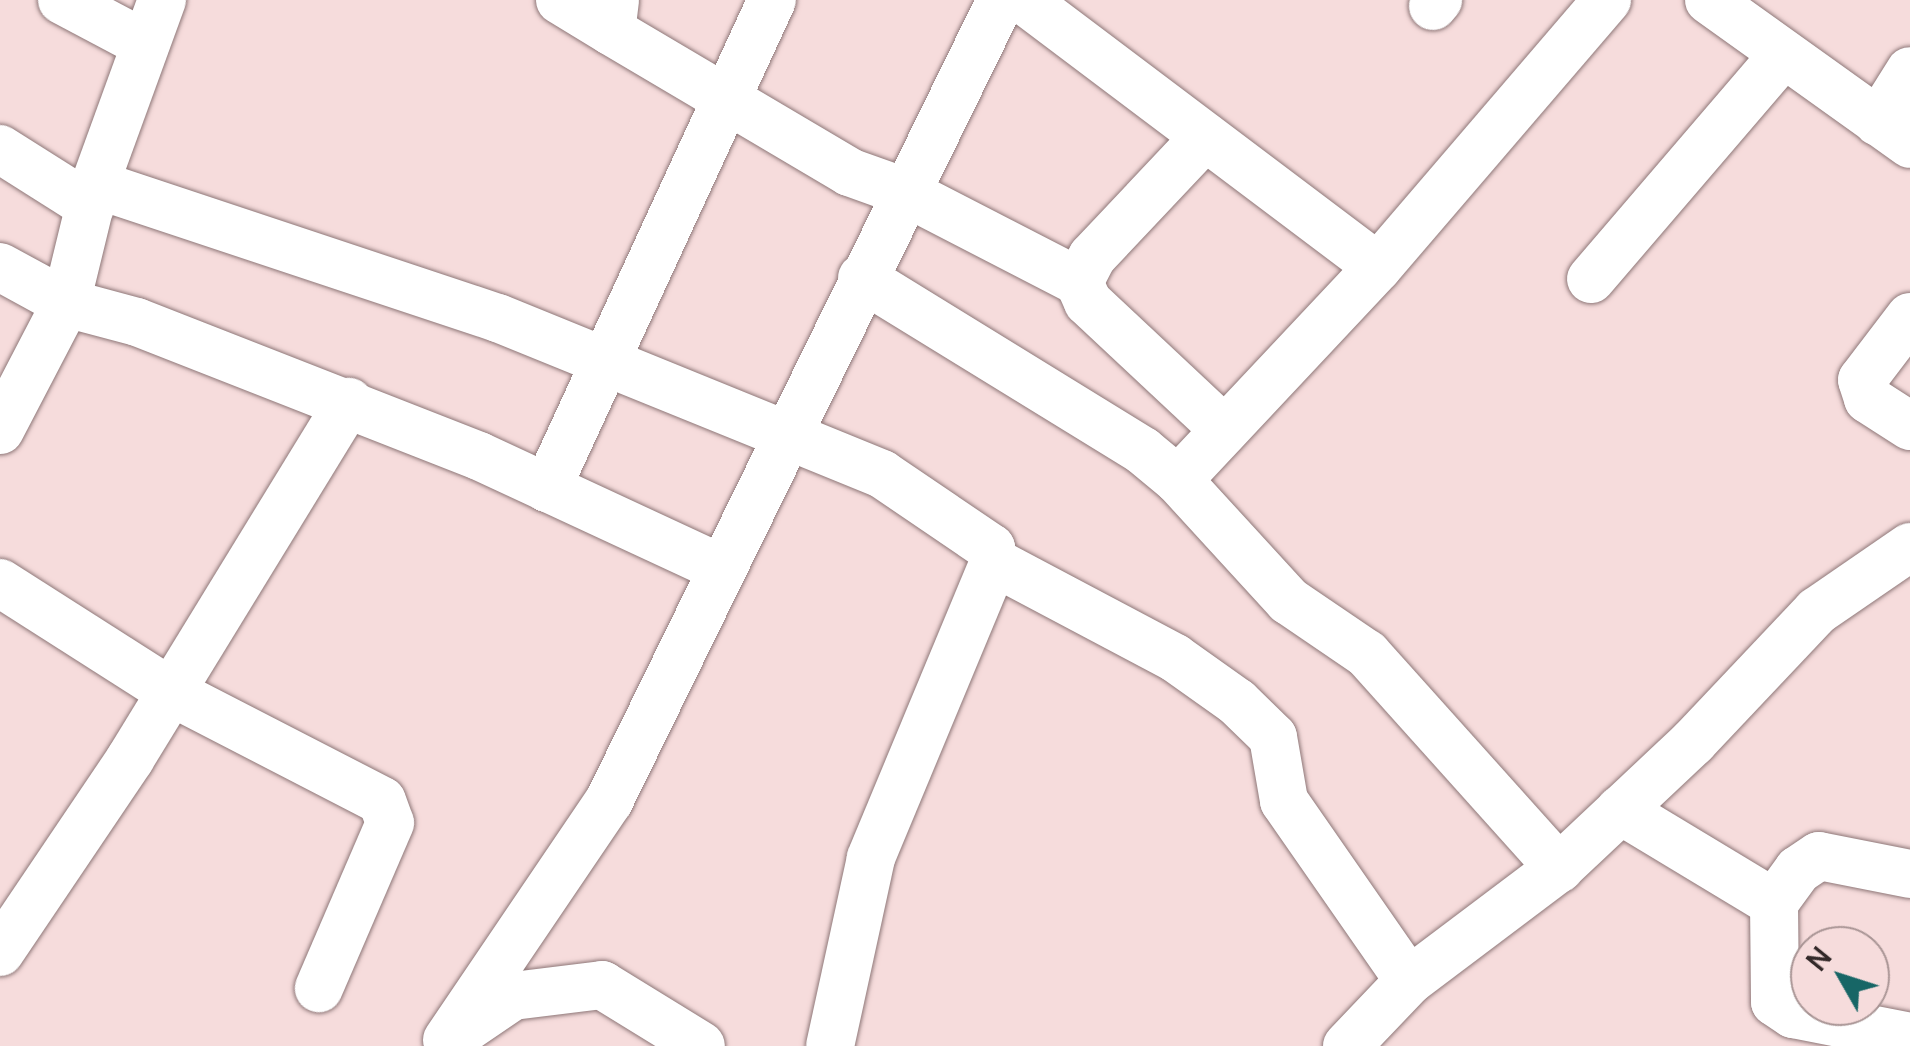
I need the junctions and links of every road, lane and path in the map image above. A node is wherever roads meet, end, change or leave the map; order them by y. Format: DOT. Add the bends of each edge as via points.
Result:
graph roads {
  1 [pos="62,0"];
  2 [pos="162,0"];
  3 [pos="560,0"];
  4 [pos="772,0"];
  5 [pos="1001,0"];
  6 [pos="1024,0"];
  7 [pos="1607,0"];
  8 [pos="1710,0"];
  9 [pos="613,15"];
  10 [pos="145,44"];
  11 [pos="1784,54"];
  12 [pos="1910,71"];
  13 [pos="727,98"];
  14 [pos="1894,133"];
  15 [pos="1205,137"];
  16 [pos="0,149"];
  17 [pos="905,192"];
  18 [pos="93,195"];
  19 [pos="0,267"];
  20 [pos="1378,268"];
  21 [pos="862,278"];
  22 [pos="1591,279"];
  23 [pos="1079,282"];
  24 [pos="66,303"];
  25 [pos="1910,317"];
  26 [pos="602,360"];
  27 [pos="349,402"];
  28 [pos="1910,426"];
  29 [pos="0,430"];
  30 [pos="1224,430"];
  31 [pos="784,434"];
  32 [pos="1178,480"];
  33 [pos="546,488"];
  34 [pos="1910,547"];
  35 [pos="994,562"];
  36 [pos="720,568"];
  37 [pos="0,583"];
  38 [pos="171,692"];
  39 [pos="1620,810"];
  40 [pos="1559,868"];
  41 [pos="1910,874"];
  42 [pos="1774,903"];
  43 [pos="0,952"];
  44 [pos="1409,981"];
  45 [pos="319,988"];
  46 [pos="513,996"];
  47 [pos="1774,1024"];
  48 [pos="1910,1037"];
  49 [pos="441,1043"];
  50 [pos="505,1046"];
  51 [pos="701,1046"];
  52 [pos="830,1046"];
  53 [pos="1347,1046"];
  1 -- 10 [label="street"];
  2 -- 10 [label="street"];
  3 -- 9 [label="street"];
  4 -- 13 [label="street"];
  5 -- 17 [label="street"];
  6 -- 15 [label="street"];
  7 -- 20 [label="street"];
  8 -- 11 [label="street"];
  9 -- 13 [label="street"];
  10 -- 18 [label="street"];
  11 -- 14 [label="street"];
  11 -- 22 [label="street"];
  12 -- 14 [label="street"];
  13 -- 17 [label="street" via="849,172"];
  13 -- 26 [label="street"];
  15 -- 20 [label="street"];
  15 -- 23 [label="street" via="1092,257"];
  16 -- 18 [label="street"];
  17 -- 21 [label="street"];
  17 -- 23 [label="street"];
  18 -- 24 [label="street"];
  18 -- 26 [label="street" via="498,318"];
  19 -- 24 [label="street"];
  20 -- 30 [label="street"];
  21 -- 31 [label="street"];
  21 -- 32 [label="street" via="1112,431"];
  23 -- 30 [label="street" via="1088,302"];
  24 -- 27 [label="street" via="138,322"];
  24 -- 29 [label="street"];
  25 -- 28 [label="street" via="1862,380 1868,398"];
  26 -- 31 [label="street"];
  26 -- 33 [label="street"];
  27 -- 33 [label="street"];
  27 -- 38 [label="street"];
  30 -- 32 [label="street"];
  31 -- 35 [label="street" via="882,474 991,548"];
  31 -- 36 [label="street"];
  32 -- 40 [label="street" via="1237,539 1264,578 1367,654"];
  33 -- 36 [label="street"];
  34 -- 39 [label="street" via="1817,611"];
  35 -- 44 [label="street" via="1175,658 1238,702 1273,737 1284,801"];
  35 -- 52 [label="street" via="870,858"];
  36 -- 49 [label="street" via="608,801"];
  37 -- 38 [label="street"];
  38 -- 43 [label="street"];
  38 -- 45 [label="street" via="382,801 390,823"];
  39 -- 40 [label="street"];
  39 -- 42 [label="street"];
  40 -- 44 [label="street"];
  41 -- 42 [label="street" via="1819,856 1798,870"];
  42 -- 47 [label="street"];
  44 -- 53 [label="street"];
  46 -- 49 [label="street"];
  46 -- 50 [label="street"];
  46 -- 51 [label="street" via="602,985"];
  47 -- 48 [label="street" via="1793,1014"];
}
